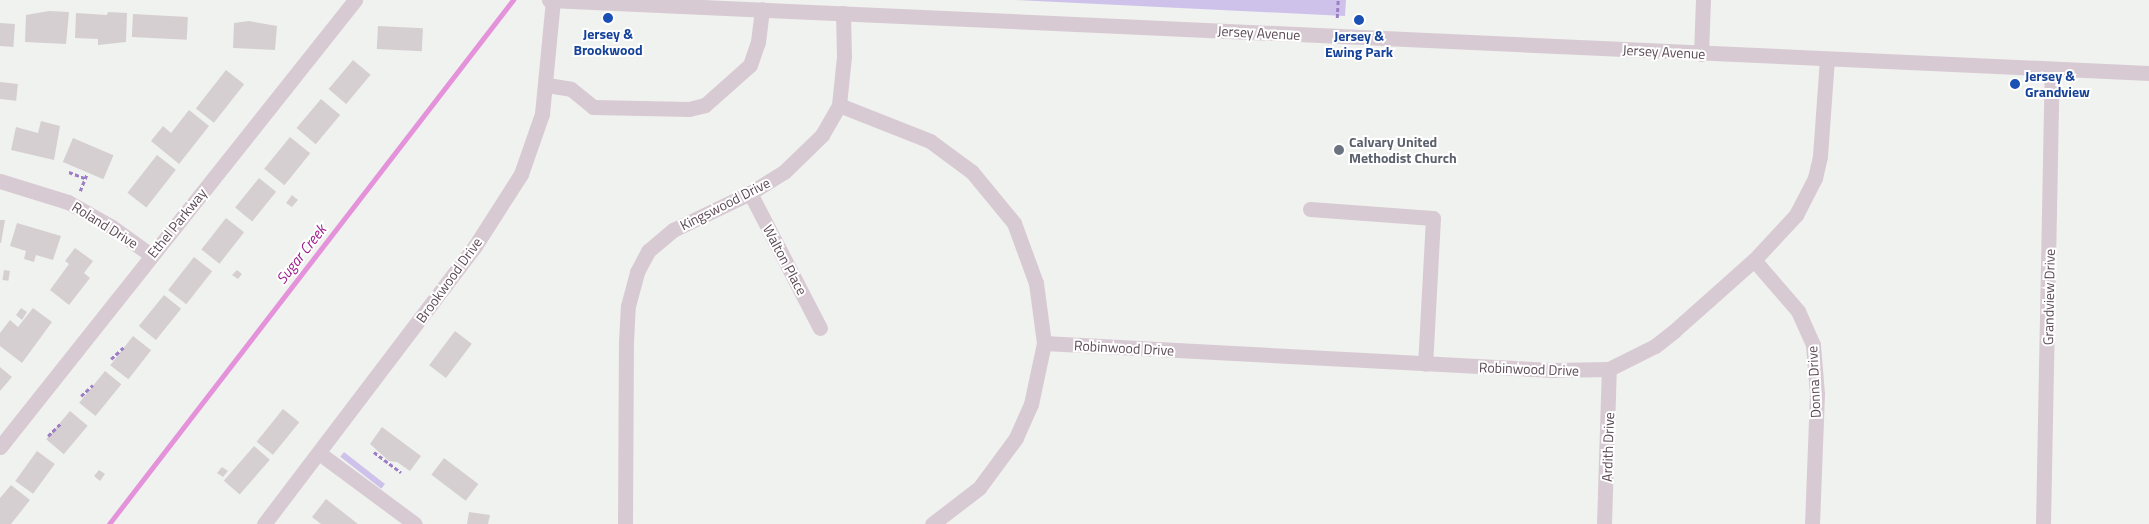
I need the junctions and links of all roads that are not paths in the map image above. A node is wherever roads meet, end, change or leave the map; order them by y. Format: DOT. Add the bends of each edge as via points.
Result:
graph roads {
  1 [pos="355,0"];
  2 [pos="551,0"];
  3 [pos="1703,0"];
  4 [pos="762,9"];
  5 [pos="844,13"];
  6 [pos="1701,54"];
  7 [pos="1827,59"];
  8 [pos="2052,70"];
  9 [pos="2149,73"];
  10 [pos="547,85"];
  11 [pos="839,105"];
  12 [pos="0,181"];
  13 [pos="750,193"];
  14 [pos="1310,209"];
  15 [pos="151,255"];
  16 [pos="1754,260"];
  17 [pos="820,328"];
  18 [pos="1044,343"];
  19 [pos="1425,364"];
  20 [pos="1609,369"];
  21 [pos="0,447"];
  22 [pos="319,453"];
  23 [pos="264,524"];
  24 [pos="415,524"];
  25 [pos="625,524"];
  26 [pos="932,524"];
  27 [pos="1604,524"];
  28 [pos="1812,524"];
  29 [pos="2043,524"];
  1 -- 15 [label="street, Ethel Parkway"];
  2 -- 4 [label="street, Jersey Avenue"];
  2 -- 10 [label="street, Brookwood Drive"];
  3 -- 6 [label="street"];
  4 -- 5 [label="street, Jersey Avenue"];
  4 -- 10 [label="street" via="758,42 750,65 705,105 689,109 593,107 571,89"];
  5 -- 6 [label="street, Jersey Avenue"];
  5 -- 11 [label="street, Kingswood Drive"];
  6 -- 7 [label="street, Jersey Avenue"];
  7 -- 8 [label="street, Jersey Avenue"];
  7 -- 16 [label="street, Robinwood Drive" via="1815,178 1796,215"];
  8 -- 9 [label="street, Jersey Avenue"];
  8 -- 29 [label="street, Grandview Drive"];
  10 -- 22 [label="street, Brookwood Drive" via="529,156 500,211"];
  11 -- 13 [label="street, Kingswood Drive" via="830,124 799,160"];
  11 -- 18 [label="street" via="930,141 986,186 1014,223 1031,265 1042,307"];
  12 -- 15 [label="street, Roland Drive" via="68,202 112,227"];
  13 -- 17 [label="street, Walton Place"];
  13 -- 25 [label="street, Kingswood Drive" via="673,230 648,251 637,272 628,306 626,342"];
  14 -- 19 [label="street" via="1434,218"];
  15 -- 21 [label="street, Ethel Parkway"];
  16 -- 20 [label="street, Robinwood Drive" via="1655,346"];
  16 -- 28 [label="street, Donna Drive" via="1798,311 1813,344 1817,394"];
  18 -- 19 [label="street, Robinwood Drive"];
  18 -- 26 [label="street" via="1031,404 1016,438 979,488"];
  19 -- 20 [label="street, Robinwood Drive" via="1552,370"];
  20 -- 27 [label="street, Ardith Drive"];
  22 -- 23 [label="street, Brookwood Drive"];
  22 -- 24 [label="street"];
}
